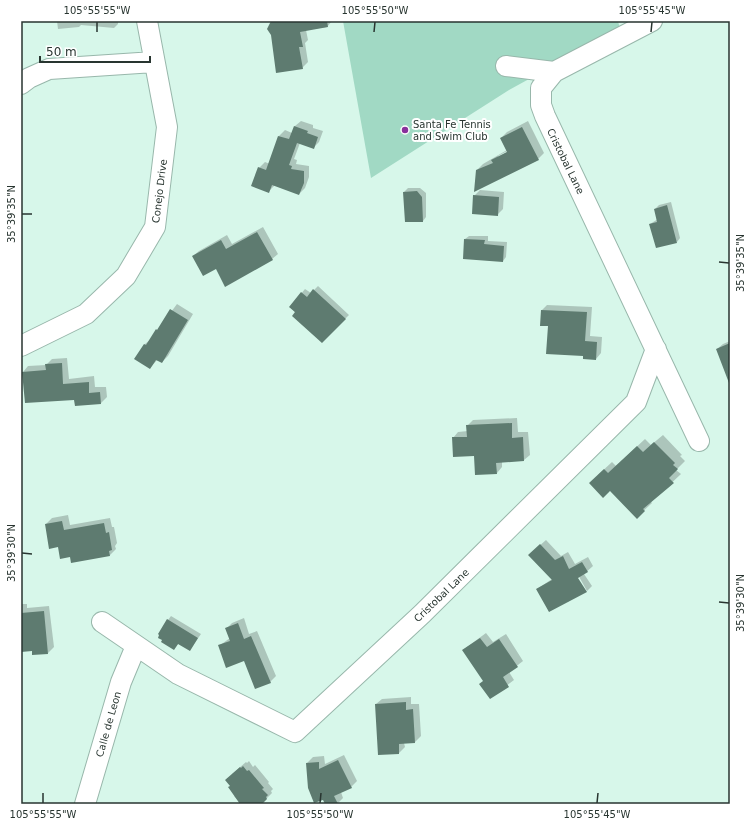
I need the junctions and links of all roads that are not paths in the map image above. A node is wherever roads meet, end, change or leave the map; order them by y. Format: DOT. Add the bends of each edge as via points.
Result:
graph roads {
  1 [pos="147,21"];
  2 [pos="652,21"];
  3 [pos="154,62"];
  4 [pos="506,66"];
  5 [pos="554,72"];
  6 [pos="21,84"];
  7 [pos="21,346"];
  8 [pos="656,349"];
  9 [pos="699,440"];
  10 [pos="102,622"];
  11 [pos="136,646"];
  12 [pos="85,804"];
  1 -- 3 [label="street, Conejo Drive"];
  2 -- 5 [label="street, Cristobal Lane"];
  3 -- 6 [label="street" via="48,69"];
  3 -- 7 [label="street, Conejo Drive" via="167,127 154,227 126,276 86,314"];
  4 -- 5 [label="street"];
  5 -- 8 [label="street, Cristobal Lane" via="541,88 541,105 545,116"];
  8 -- 9 [label="street, Cristobal Lane"];
  8 -- 11 [label="street, Cristobal Lane" via="636,402 422,614 295,732 178,674"];
  10 -- 11 [label="street"];
  11 -- 12 [label="street, Calle de Leon" via="121,682"];
}
